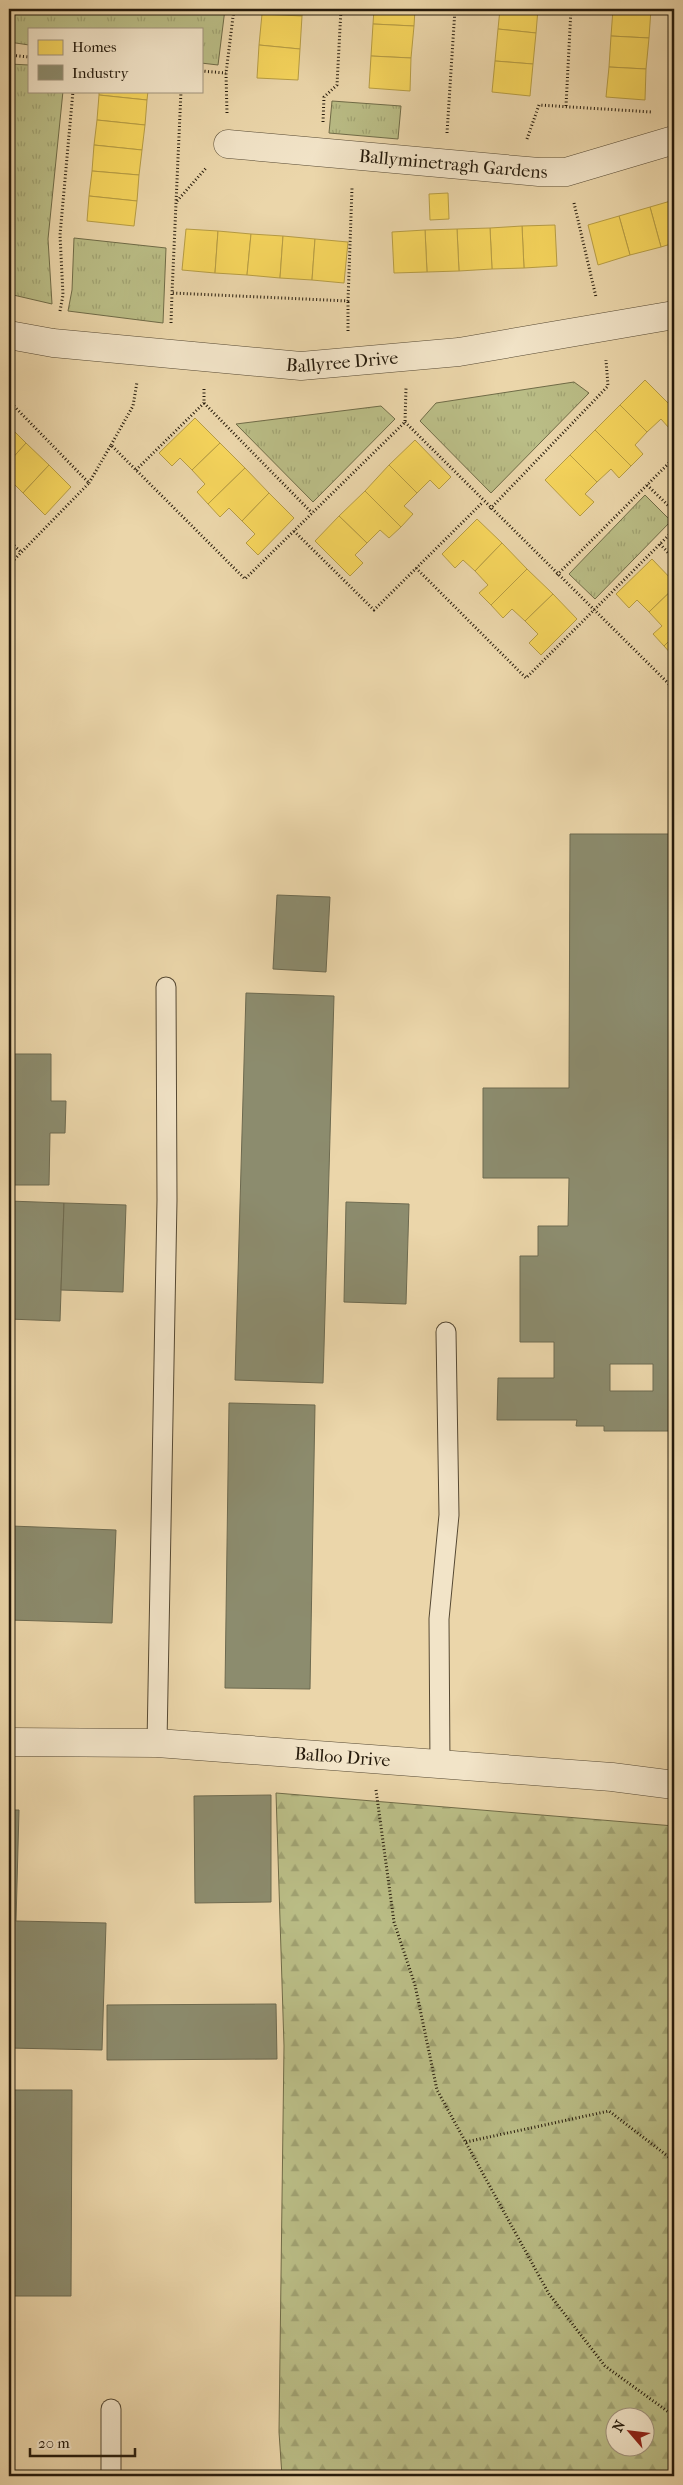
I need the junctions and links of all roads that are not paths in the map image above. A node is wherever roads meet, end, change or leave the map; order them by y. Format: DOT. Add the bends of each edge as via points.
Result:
graph roads {
  1 [pos="674,140"];
  2 [pos="228,144"];
  3 [pos="674,315"];
  4 [pos="9,335"];
  5 [pos="166,987"];
  6 [pos="446,1332"];
  7 [pos="9,1742"];
  8 [pos="157,1743"];
  9 [pos="440,1765"];
  10 [pos="674,1785"];
  11 [pos="111,2410"];
  12 [pos="111,2476"];
  1 -- 2 [label="street, Ballyminetragh Gardens" via="566,172"];
  3 -- 4 [label="street, Ballyree Drive" via="459,352 302,366 53,344"];
  5 -- 8 [label="lane" via="167,1200"];
  6 -- 9 [label="lane" via="449,1515 439,1619"];
  7 -- 8 [label="street, Balloo Drive"];
  8 -- 9 [label="street, Balloo Drive"];
  9 -- 10 [label="street, Balloo Drive" via="612,1777"];
  11 -- 12 [label="lane"];
}
